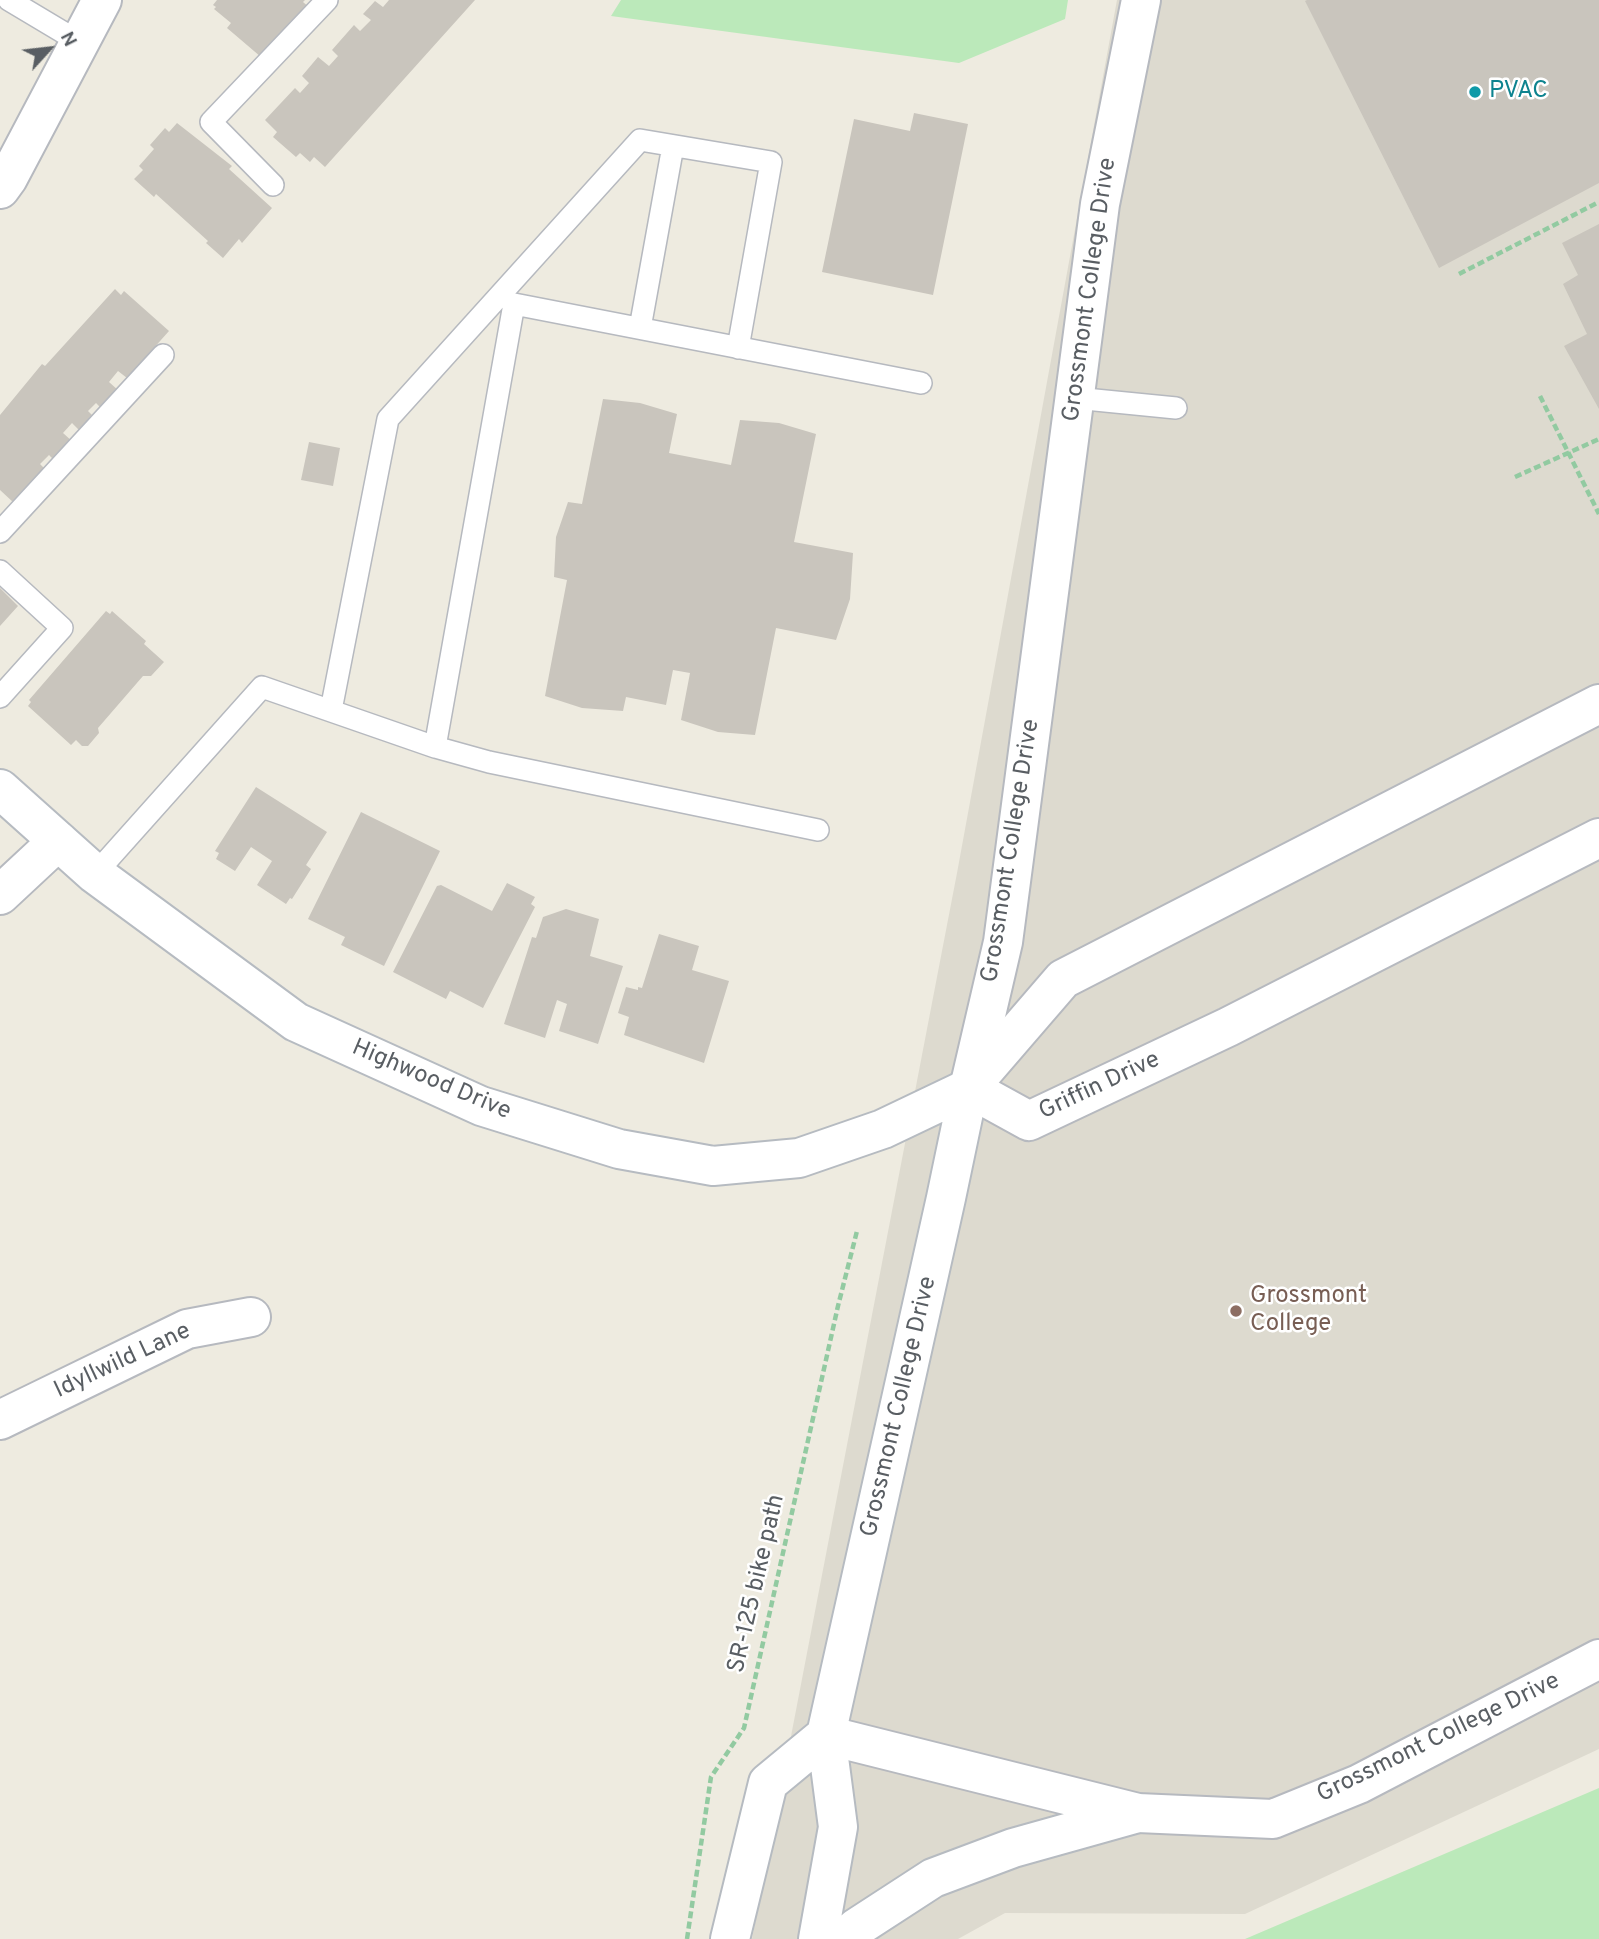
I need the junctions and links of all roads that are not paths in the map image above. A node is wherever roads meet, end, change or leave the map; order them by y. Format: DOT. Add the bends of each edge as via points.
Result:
graph roads {
  1 [pos="9,0"];
  2 [pos="102,0"];
  3 [pos="327,0"];
  4 [pos="1141,0"];
  5 [pos="80,43"];
  6 [pos="673,146"];
  7 [pos="273,185"];
  8 [pos="0,189"];
  9 [pos="508,298"];
  10 [pos="640,328"];
  11 [pos="738,348"];
  12 [pos="163,355"];
  13 [pos="921,383"];
  14 [pos="1075,398"];
  15 [pos="1176,408"];
  16 [pos="0,532"];
  17 [pos="0,571"];
  18 [pos="0,697"];
  19 [pos="1599,704"];
  20 [pos="331,710"];
  21 [pos="435,747"];
  22 [pos="0,789"];
  23 [pos="818,831"];
  24 [pos="1599,838"];
  25 [pos="58,841"];
  26 [pos="95,874"];
  27 [pos="0,895"];
  28 [pos="969,1088"];
  29 [pos="251,1317"];
  30 [pos="0,1420"];
  31 [pos="1599,1659"];
  32 [pos="826,1735"];
  33 [pos="1138,1813"];
  34 [pos="730,1939"];
  35 [pos="818,1939"];
  36 [pos="844,1939"];
  1 -- 5 [label="lane"];
  2 -- 5 [label="street"];
  3 -- 7 [label="lane" via="211,122"];
  4 -- 14 [label="street, Grossmont College Drive" via="1100,204"];
  5 -- 8 [label="street"];
  6 -- 9 [label="lane" via="640,140"];
  6 -- 10 [label="lane"];
  6 -- 11 [label="lane" via="771,162"];
  9 -- 10 [label="lane"];
  9 -- 20 [label="lane" via="388,419"];
  9 -- 21 [label="lane"];
  10 -- 11 [label="lane"];
  11 -- 13 [label="lane"];
  12 -- 16 [label="lane"];
  14 -- 15 [label="lane"];
  14 -- 28 [label="street, Grossmont College Drive" via="1003,942"];
  17 -- 18 [label="lane" via="62,628"];
  19 -- 28 [label="street" via="1063,979"];
  20 -- 21 [label="lane"];
  20 -- 26 [label="lane" via="262,687"];
  21 -- 23 [label="lane"];
  22 -- 25 [label="street, Highwood Drive"];
  24 -- 28 [label="street, Griffin Drive" via="1228,1027 1029,1121"];
  25 -- 26 [label="street, Highwood Drive"];
  25 -- 27 [label="street"];
  26 -- 28 [label="street, Highwood Drive" via="296,1022 481,1107 619,1149 713,1166 799,1158 883,1129"];
  28 -- 32 [label="street, Grossmont College Drive"];
  29 -- 30 [label="street, Idyllwild Lane" via="187,1329"];
  31 -- 33 [label="street, Grossmont College Drive" via="1359,1784 1273,1819"];
  32 -- 33 [label="street, Grossmont College Drive"];
  32 -- 34 [label="street" via="768,1783"];
  32 -- 35 [label="street, Grossmont College Drive" via="838,1827"];
  33 -- 36 [label="street" via="1013,1847 933,1878"];
}
